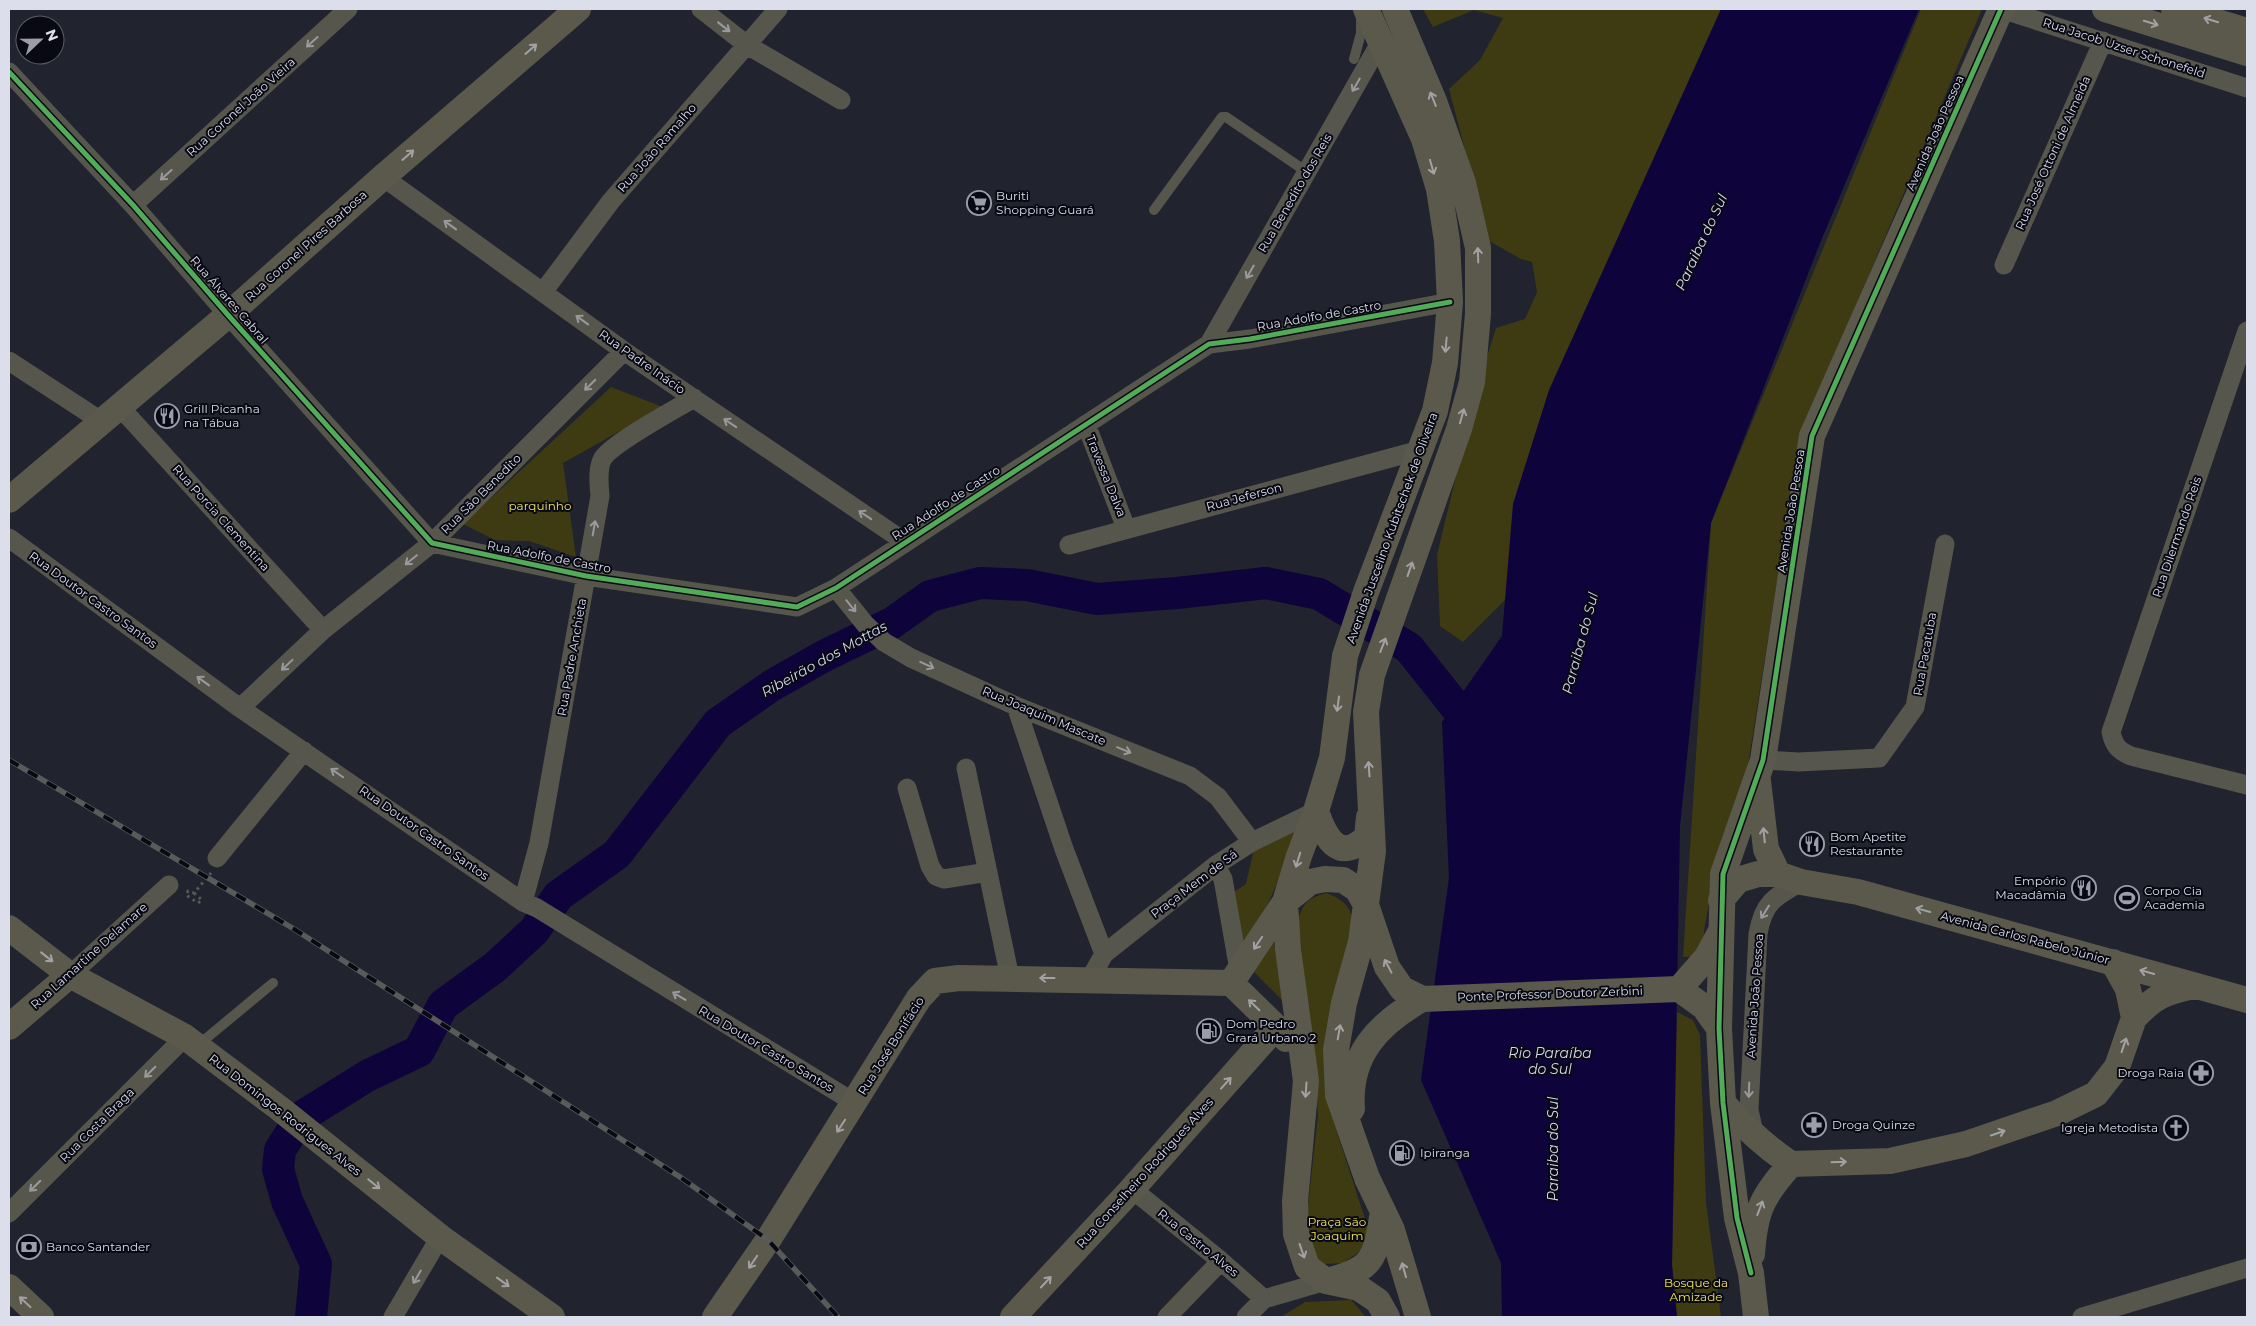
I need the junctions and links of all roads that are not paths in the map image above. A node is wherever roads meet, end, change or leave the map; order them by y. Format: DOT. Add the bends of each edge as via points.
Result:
graph roads {
  1 [pos="348,9"];
  2 [pos="578,9"];
  3 [pos="701,9"];
  4 [pos="778,9"];
  5 [pos="1358,9"];
  6 [pos="1366,9"];
  7 [pos="1395,9"];
  8 [pos="2001,9"];
  9 [pos="2105,9"];
  10 [pos="2174,9"];
  11 [pos="2247,32"];
  12 [pos="2103,41"];
  13 [pos="1380,43"];
  14 [pos="747,45"];
  15 [pos="2247,53"];
  16 [pos="1354,59"];
  17 [pos="9,72"];
  18 [pos="2247,88"];
  19 [pos="841,100"];
  20 [pos="1307,172"];
  21 [pos="383,177"];
  22 [pos="133,205"];
  23 [pos="1154,210"];
  24 [pos="2004,265"];
  25 [pos="543,292"];
  26 [pos="1450,302"];
  27 [pos="228,316"];
  28 [pos="2247,331"];
  29 [pos="1209,344"];
  30 [pos="624,351"];
  31 [pos="9,360"];
  32 [pos="694,398"];
  33 [pos="110,414"];
  34 [pos="1086,424"];
  35 [pos="1420,450"];
  36 [pos="9,500"];
  37 [pos="1126,528"];
  38 [pos="9,538"];
  39 [pos="905,542"];
  40 [pos="432,543"];
  41 [pos="1945,544"];
  42 [pos="1069,545"];
  43 [pos="586,576"];
  44 [pos="836,588"];
  45 [pos="323,630"];
  46 [pos="1016,706"];
  47 [pos="240,708"];
  48 [pos="304,751"];
  49 [pos="1760,767"];
  50 [pos="966,768"];
  51 [pos="2247,785"];
  52 [pos="907,788"];
  53 [pos="1371,795"];
  54 [pos="1316,811"];
  55 [pos="1252,842"];
  56 [pos="215,864"];
  57 [pos="1216,866"];
  58 [pos="988,872"];
  59 [pos="1790,878"];
  60 [pos="169,885"];
  61 [pos="1721,900"];
  62 [pos="1286,902"];
  63 [pos="530,905"];
  64 [pos="1366,905"];
  65 [pos="9,928"];
  66 [pos="1723,928"];
  67 [pos="1104,954"];
  68 [pos="2113,962"];
  69 [pos="70,975"];
  70 [pos="1235,976"];
  71 [pos="1010,978"];
  72 [pos="1090,979"];
  73 [pos="273,983"];
  74 [pos="2194,986"];
  75 [pos="1675,989"];
  76 [pos="1425,999"];
  77 [pos="2247,1000"];
  78 [pos="2134,1018"];
  79 [pos="9,1026"];
  80 [pos="1276,1026"];
  81 [pos="1719,1028"];
  82 [pos="191,1042"];
  83 [pos="1303,1062"];
  84 [pos="855,1103"];
  85 [pos="1723,1103"];
  86 [pos="1756,1138"];
  87 [pos="1354,1143"];
  88 [pos="1791,1164"];
  89 [pos="1132,1189"];
  90 [pos="1383,1212"];
  91 [pos="9,1213"];
  92 [pos="440,1237"];
  93 [pos="1221,1261"];
  94 [pos="2247,1268"];
  95 [pos="1751,1273"];
  96 [pos="1326,1282"];
  97 [pos="9,1287"];
  98 [pos="1264,1299"];
  99 [pos="41,1317"];
  100 [pos="394,1317"];
  101 [pos="552,1317"];
  102 [pos="715,1317"];
  103 [pos="1013,1317"];
  104 [pos="1167,1317"];
  105 [pos="1246,1317"];
  106 [pos="1387,1317"];
  107 [pos="1418,1317"];
  108 [pos="1756,1317"];
  109 [pos="2082,1317"];
  1 -- 22 [label="street, Rua Coronel João Vieira, one-way"];
  21 -- 2 [label="street, Rua Coronel Pires Barbosa, one-way"];
  3 -- 14 [label="street, one-way"];
  4 -- 14 [label="street, Rua João Ramalho"];
  5 -- 16 [label="lane" via="1361,33"];
  6 -- 13 [label="street, Avenida Juscelino Kubitschek de Oliveira"];
  53 -- 7 [label="street, one-way" via="1366,712 1372,675 1472,382 1478,314 1478,248 1462,183 1434,101"];
  8 -- 12 [label="street, Rua Jacob Uzser Schonefeld"];
  8 -- 49 [label="street, Avenida João Pessoa" via="1812,436"];
  9 -- 15 [label="street, one-way"];
  11 -- 10 [label="street, one-way"];
  12 -- 18 [label="street, Rua Jacob Uzser Schonefeld"];
  12 -- 24 [label="street, Rua José Ottoni de Almeida"];
  13 -- 20 [label="street, Rua Benedito dos Reis, one-way"];
  13 -- 26 [label="street, Avenida Juscelino Kubitschek de Oliveira, one-way" via="1424,139 1439,189 1447,241"];
  14 -- 19 [label="street"];
  14 -- 25 [label="street, Rua João Ramalho" via="611,201"];
  17 -- 22 [label="street, Rua Álvares Cabral"];
  20 -- 23 [label="lane" via="1226,117 1222,118"];
  20 -- 29 [label="street, Rua Benedito dos Reis, one-way"];
  25 -- 21 [label="street, Rua Padre Inácio, one-way"];
  21 -- 27 [label="street, Rua Coronel Pires Barbosa"];
  22 -- 27 [label="street, Rua Álvares Cabral"];
  30 -- 25 [label="street, Rua Padre Inácio, one-way"];
  26 -- 29 [label="street, Rua Adolfo de Castro"];
  26 -- 35 [label="street, Avenida Juscelino Kubitschek de Oliveira, one-way" via="1445,363 1435,411"];
  27 -- 33 [label="street, Rua Coronel Pires Barbosa"];
  27 -- 40 [label="street, Rua Álvares Cabral"];
  28 -- 51 [label="street, Rua Dilermando Reis" via="2111,732 2113,744 2131,756"];
  29 -- 34 [label="street, Rua Adolfo de Castro"];
  30 -- 32 [label="street, Rua Padre Inácio"];
  30 -- 40 [label="street, Rua São Benedito, one-way"];
  31 -- 33 [label="street, Rua Porcia Clementina"];
  39 -- 32 [label="street, Rua Padre Inácio, one-way"];
  43 -- 32 [label="street, Rua Padre Anchieta, one-way" via="603,459 614,447"];
  33 -- 36 [label="street, Rua Coronel Pires Barbosa"];
  33 -- 45 [label="street, Rua Porcia Clementina"];
  34 -- 37 [label="street, Travessa Dalva"];
  34 -- 39 [label="street, Rua Adolfo de Castro"];
  35 -- 37 [label="street, Rua Jeferson"];
  35 -- 54 [label="street, Avenida Juscelino Kubitschek de Oliveira, one-way" via="1345,656 1332,758"];
  37 -- 42 [label="street, Rua Jeferson"];
  47 -- 38 [label="street, Rua Doutor Castro Santos, one-way"];
  39 -- 44 [label="street, Rua Adolfo de Castro"];
  40 -- 43 [label="street, Rua Adolfo de Castro"];
  40 -- 45 [label="street, Rua São Benedito, one-way"];
  41 -- 49 [label="street, Rua Pacatuba" via="1915,707 1878,758"];
  43 -- 44 [label="street, Rua Adolfo de Castro" via="797,606"];
  43 -- 63 [label="street, Rua Padre Anchieta"];
  44 -- 46 [label="street, Rua Joaquim Mascate, one-way" via="884,642 911,658"];
  45 -- 47 [label="street, Rua São Benedito, one-way"];
  46 -- 55 [label="street, Rua Joaquim Mascate, one-way" via="1190,776 1218,797"];
  46 -- 67 [label="street" via="1042,788"];
  47 -- 48 [label="street, Rua Doutor Castro Santos"];
  48 -- 56 [label="street"];
  63 -- 48 [label="street, Rua Doutor Castro Santos, one-way"];
  59 -- 49 [label="street, Avenida João Pessoa, one-way" via="1766,849"];
  49 -- 61 [label="street, Avenida João Pessoa" via="1723,874"];
  50 -- 58 [label="street"];
  52 -- 58 [label="street" via="930,866 936,876 944,879"];
  53 -- 54 [label="street" via="1367,837 1359,845 1336,847 1327,839"];
  53 -- 64 [label="street" via="1373,851"];
  54 -- 55 [label="street, Praça Mem de Sá"];
  54 -- 62 [label="street, Avenida Juscelino Kubitschek de Oliveira, one-way"];
  55 -- 57 [label="street, Praça Mem de Sá"];
  57 -- 67 [label="street, Praça Mem de Sá"];
  57 -- 70 [label="street" via="1223,879"];
  58 -- 71 [label="street"];
  59 -- 61 [label="street, Avenida Carlos Rabelo Júnior" via="1758,874 1738,880"];
  68 -- 59 [label="street, Avenida Carlos Rabelo Júnior, one-way" via="1858,892"];
  59 -- 86 [label="street, Avenida João Pessoa, one-way" via="1761,915 1759,925 1749,1110"];
  60 -- 69 [label="street, Rua Lamartine Delamare"];
  61 -- 66 [label="street, Avenida João Pessoa"];
  62 -- 64 [label="street" via="1310,882 1325,879 1343,880 1357,889"];
  62 -- 70 [label="street, one-way"];
  62 -- 83 [label="street, Avenida Juscelino Kubitschek de Oliveira" via="1288,949"];
  84 -- 63 [label="street, Rua Doutor Castro Santos, one-way"];
  76 -- 64 [label="street, one-way" via="1402,988 1387,967"];
  87 -- 64 [label="street, one-way" via="1338,1095 1336,1050 1344,1003 1361,942"];
  65 -- 69 [label="street, Rua Domingos Rodrigues Alves, one-way"];
  66 -- 75 [label="street" via="1707,956"];
  66 -- 81 [label="street, Avenida João Pessoa"];
  67 -- 72 [label="street, Praça Mem de Sá"];
  74 -- 68 [label="street, Avenida Carlos Rabelo Júnior, one-way"];
  68 -- 78 [label="street" via="2128,989"];
  69 -- 79 [label="street, Rua Lamartine Delamare"];
  69 -- 82 [label="street, Rua Domingos Rodrigues Alves"];
  70 -- 72 [label="street, Rua José Bonifácio"];
  80 -- 70 [label="street, one-way"];
  72 -- 71 [label="street, Rua José Bonifácio, one-way"];
  71 -- 84 [label="street, Rua José Bonifácio" via="935,981 919,998"];
  73 -- 82 [label="lane"];
  74 -- 77 [label="street, Avenida Carlos Rabelo Júnior"];
  74 -- 78 [label="street" via="2171,991 2150,1001"];
  75 -- 76 [label="street, Ponte Professor Doutor Zerbini"];
  75 -- 81 [label="street" via="1704,1007"];
  76 -- 87 [label="street" via="1399,1012 1376,1032 1360,1056 1351,1093"];
  88 -- 78 [label="street, one-way" via="1890,1161 1966,1144 2057,1113 2096,1094 2117,1067"];
  80 -- 83 [label="street"];
  89 -- 80 [label="street, Rua Conselheiro Rodrigues Alves, one-way"];
  81 -- 85 [label="street, Avenida João Pessoa"];
  82 -- 91 [label="street, Rua Costa Braga, one-way"];
  82 -- 92 [label="street, Rua Domingos Rodrigues Alves, one-way"];
  83 -- 96 [label="street, Avenida Juscelino Kubitschek de Oliveira, one-way" via="1306,1081 1295,1201 1296,1234 1307,1266"];
  84 -- 102 [label="street, Rua José Bonifácio, one-way"];
  85 -- 86 [label="street"];
  85 -- 95 [label="street, Avenida João Pessoa" via="1737,1218"];
  86 -- 88 [label="street"];
  87 -- 90 [label="street"];
  95 -- 88 [label="street, one-way" via="1759,1207 1770,1187"];
  89 -- 93 [label="street, Rua Castro Alves"];
  103 -- 89 [label="street, Rua Conselheiro Rodrigues Alves, one-way"];
  90 -- 96 [label="street" via="1378,1240 1368,1264 1350,1275"];
  107 -- 90 [label="street, one-way" via="1392,1230"];
  92 -- 100 [label="street, one-way"];
  92 -- 101 [label="street, Rua Domingos Rodrigues Alves, one-way"];
  93 -- 98 [label="street, Rua Castro Alves"];
  93 -- 104 [label="street"];
  94 -- 109 [label="street"];
  95 -- 108 [label="street"];
  96 -- 98 [label="street"];
  96 -- 106 [label="street" via="1359,1288 1378,1301"];
  99 -- 97 [label="street, one-way"];
  98 -- 105 [label="street"];
}
